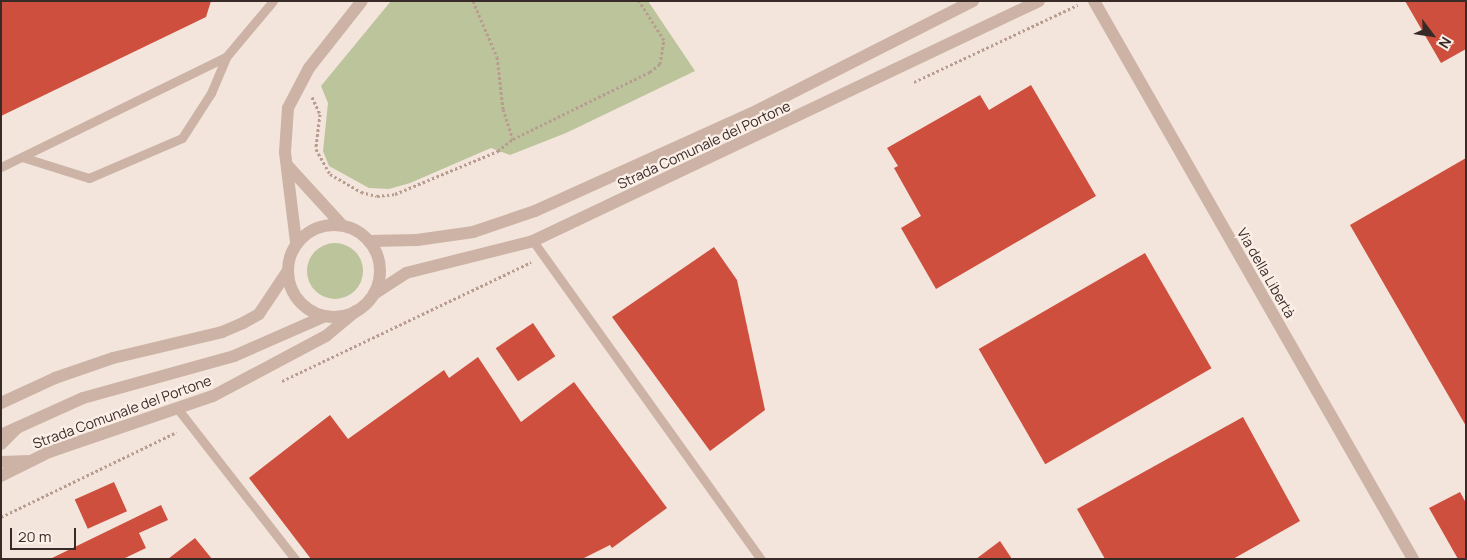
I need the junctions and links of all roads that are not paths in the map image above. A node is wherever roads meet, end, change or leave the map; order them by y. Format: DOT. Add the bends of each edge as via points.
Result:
graph roads {
  1 [pos="272,1"];
  2 [pos="362,1"];
  3 [pos="973,1"];
  4 [pos="1039,1"];
  5 [pos="1094,1"];
  6 [pos="226,57"];
  7 [pos="22,157"];
  8 [pos="287,165"];
  9 [pos="1,168"];
  10 [pos="341,224"];
  11 [pos="369,241"];
  12 [pos="533,241"];
  13 [pos="296,242"];
  14 [pos="287,272"];
  15 [pos="374,294"];
  16 [pos="355,312"];
  17 [pos="325,316"];
  18 [pos="1,403"];
  19 [pos="178,408"];
  20 [pos="19,427"];
  21 [pos="1,435"];
  22 [pos="1,444"];
  23 [pos="30,461"];
  24 [pos="1,462"];
  25 [pos="1,476"];
  26 [pos="296,559"];
  27 [pos="762,559"];
  28 [pos="1413,559"];
  1 -- 6 [label="lane"];
  2 -- 8 [label="street" via="297,88 284,130"];
  3 -- 11 [label="street, Strada Comunale del Portone" via="752,113 535,211 463,234 417,240"];
  4 -- 12 [label="street, Strada Comunale del Portone"];
  5 -- 28 [label="street, Via della Libertà"];
  6 -- 7 [label="lane"];
  6 -- 7 [label="lane" via="211,93 182,138 89,178"];
  7 -- 9 [label="lane"];
  8 -- 10 [label="street"];
  8 -- 13 [label="street"];
  10 -- 11 [label="street"];
  10 -- 13 [label="street" via="313,229"];
  11 -- 15 [label="street" via="379,262"];
  12 -- 15 [label="street, Strada Comunale del Portone" via="406,274"];
  12 -- 27 [label="lane"];
  13 -- 14 [label="street"];
  14 -- 17 [label="street" via="296,298 307,309"];
  14 -- 18 [label="street" via="259,314 242,323 222,332 113,358 56,378"];
  15 -- 16 [label="street, Strada Comunale del Portone"];
  16 -- 17 [label="street, Strada Comunale del Portone"];
  16 -- 19 [label="street, Strada Comunale del Portone" via="326,336 279,362 213,396"];
  17 -- 20 [label="street, Strada Comunale del Portone" via="234,356 130,382"];
  19 -- 23 [label="street, Strada Comunale del Portone"];
  19 -- 26 [label="lane"];
  20 -- 21 [label="street, Strada Comunale del Portone"];
  20 -- 22 [label="street, Strada Comunale del Portone"];
  23 -- 24 [label="street"];
  23 -- 25 [label="street, Strada Comunale del Portone"];
}
